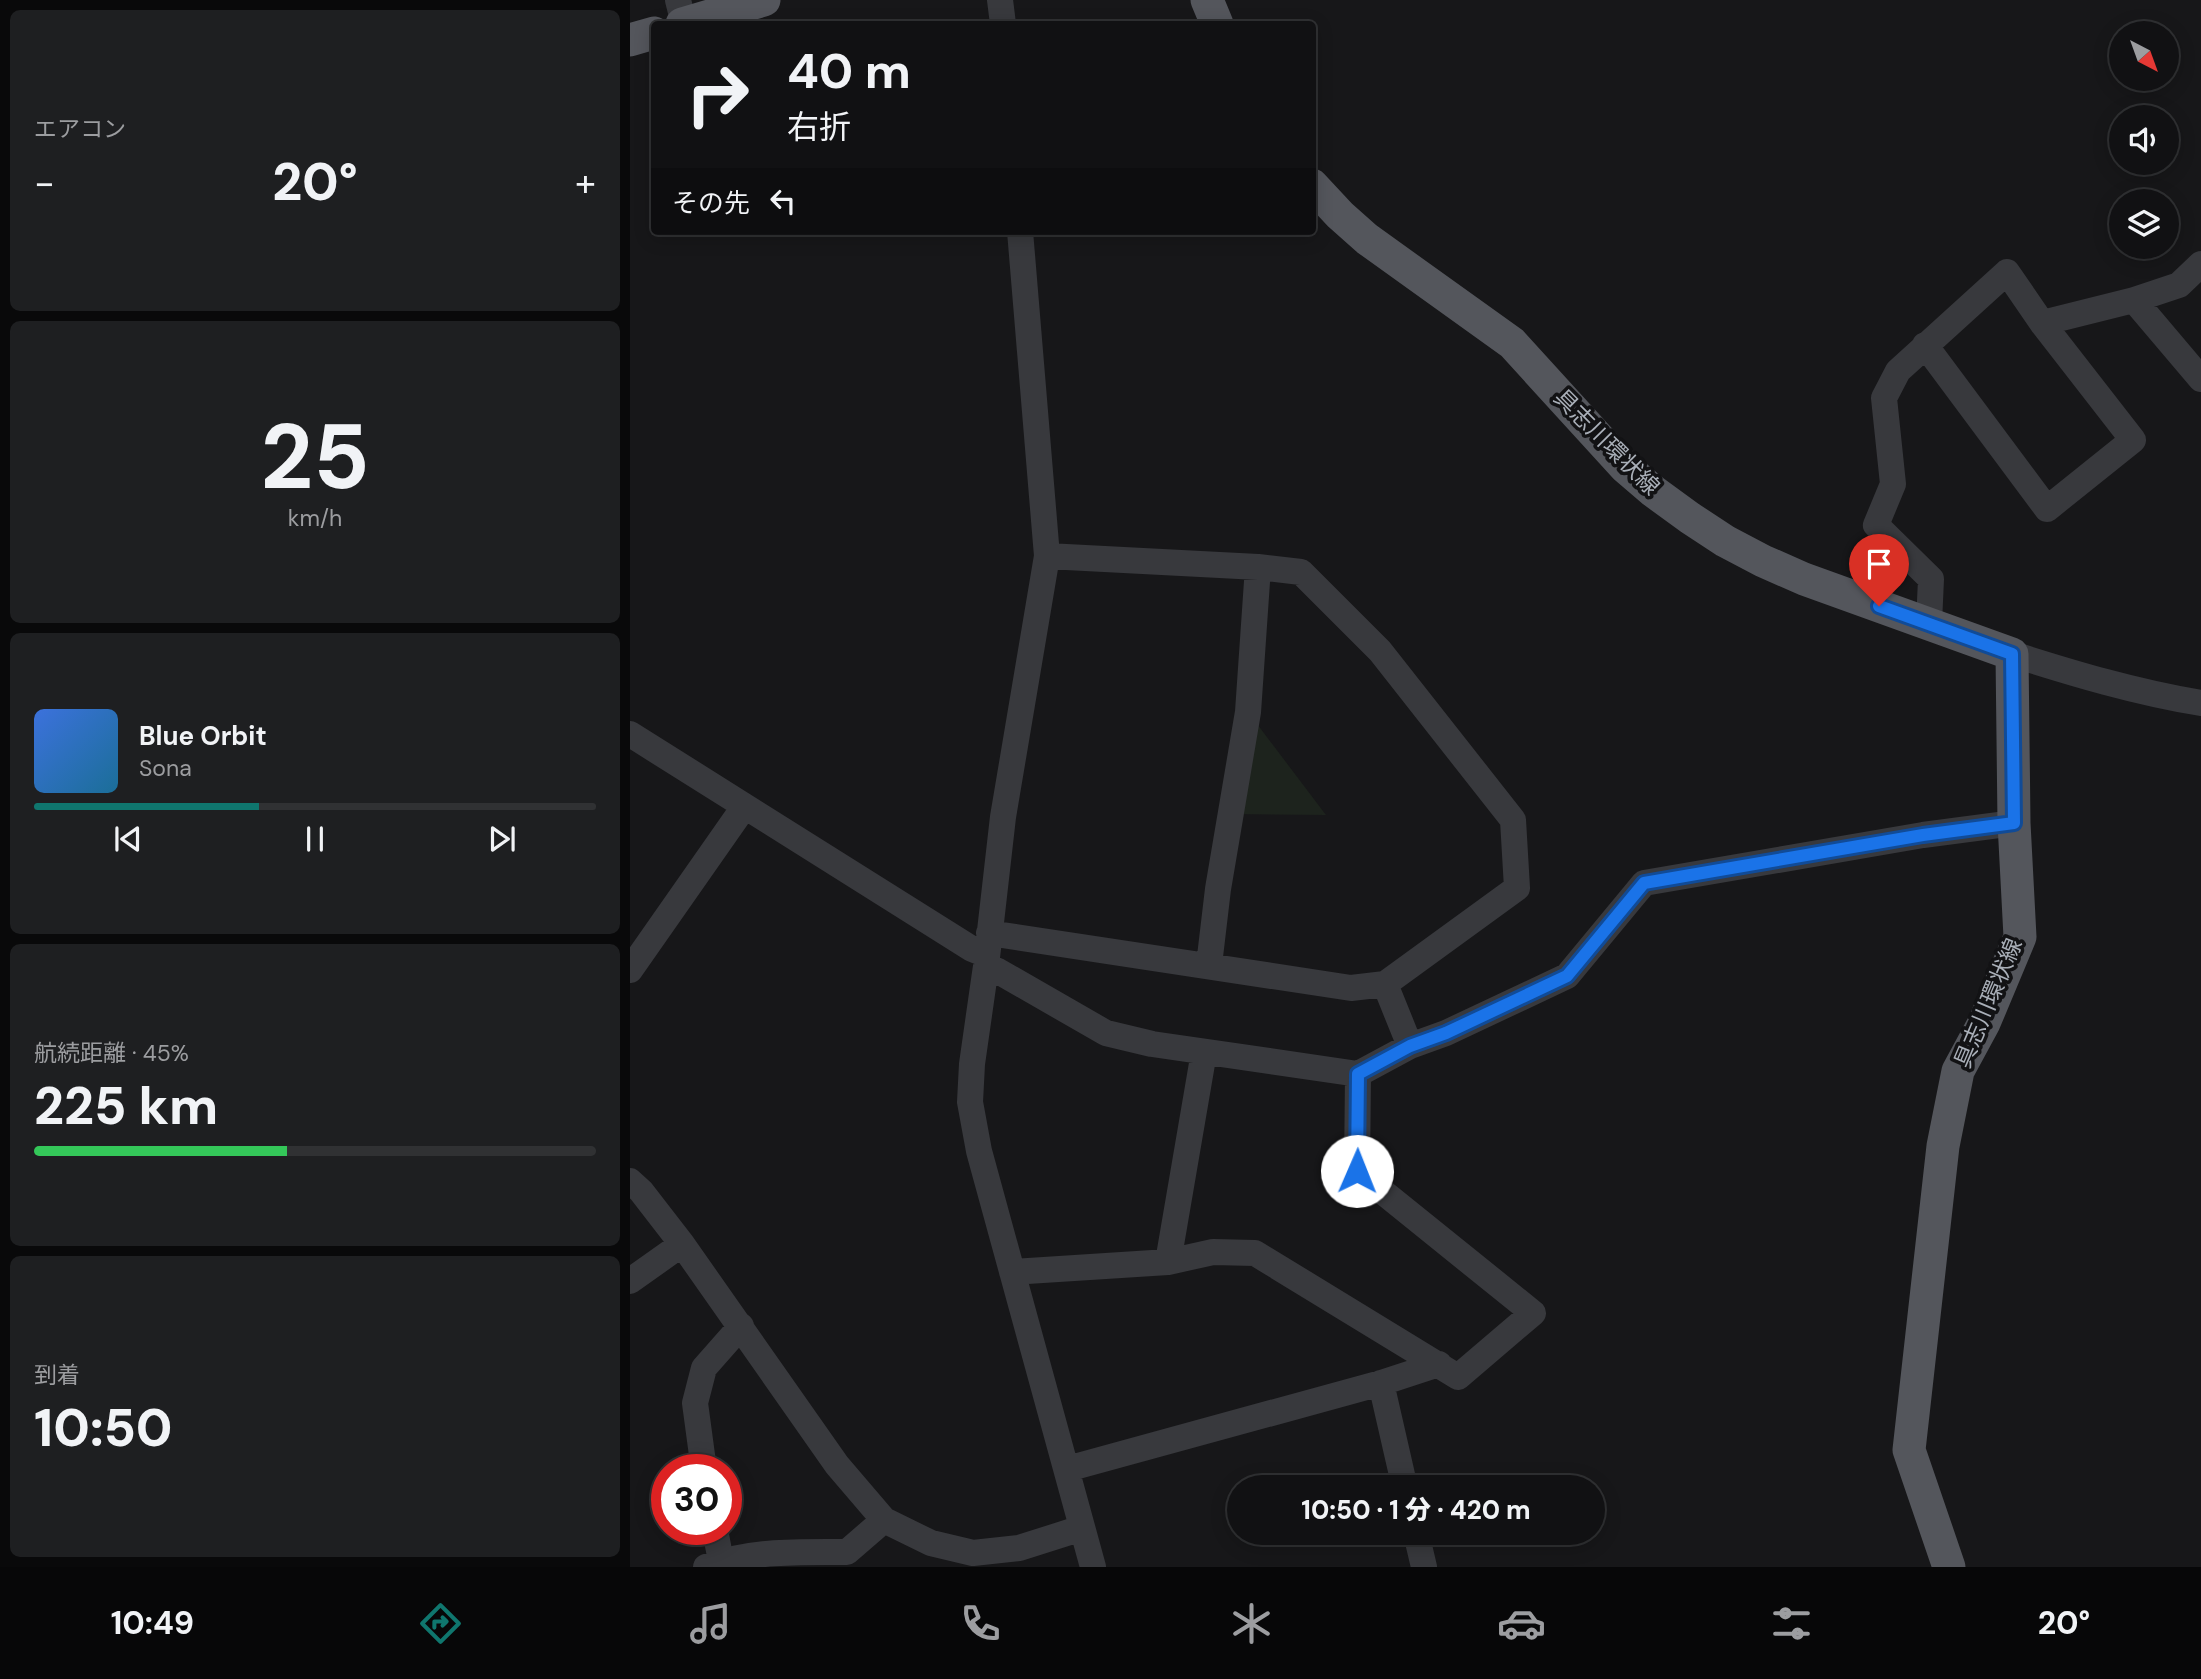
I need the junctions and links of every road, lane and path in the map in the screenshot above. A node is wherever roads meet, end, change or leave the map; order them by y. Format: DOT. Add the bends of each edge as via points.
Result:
graph roads {
  1 [pos="678,0"];
  2 [pos="764,0"];
  3 [pos="1000,0"];
  4 [pos="1207,0"];
  5 [pos="682,21"];
  6 [pos="693,21"];
  7 [pos="1003,21"];
  8 [pos="1216,21"];
  9 [pos="651,34"];
  10 [pos="630,40"];
  11 [pos="1316,189"];
  12 [pos="1020,235"];
  13 [pos="2201,264"];
  14 [pos="2134,300"];
  15 [pos="2042,323"];
  16 [pos="1925,345"];
  17 [pos="2201,379"];
  18 [pos="1046,556"];
  19 [pos="1258,567"];
  20 [pos="1929,624"];
  21 [pos="2012,654"];
  22 [pos="2201,703"];
  23 [pos="630,734"];
  24 [pos="744,807"];
  25 [pos="2014,823"];
  26 [pos="987,951"];
  27 [pos="1209,965"];
  28 [pos="630,970"];
  29 [pos="1385,984"];
  30 [pos="1410,1046"];
  31 [pos="1204,1052"];
  32 [pos="1358,1074"];
  33 [pos="630,1181"];
  34 [pos="682,1244"];
  35 [pos="1168,1262"];
  36 [pos="1012,1272"];
  37 [pos="630,1281"];
  38 [pos="741,1326"];
  39 [pos="1439,1364"];
  40 [pos="1381,1383"];
  41 [pos="702,1454"];
  42 [pos="1067,1469"];
  43 [pos="1402,1475"];
  44 [pos="884,1520"];
  45 [pos="1082,1528"];
  46 [pos="714,1545"];
  47 [pos="1419,1545"];
  48 [pos="713,1564"];
  49 [pos="1093,1567"];
  50 [pos="1424,1567"];
  51 [pos="1950,1567"];
  1 -- 5 [label="street"];
  2 -- 6 [label="main road"];
  3 -- 7 [label="street"];
  4 -- 8 [label="main road"];
  9 -- 10 [label="main road"];
  11 -- 20 [label="main road, 具志川環状線" via="1367,239 1512,343 1625,467 1690,518 1763,561"];
  12 -- 18 [label="street"];
  13 -- 14 [label="street" via="2179,285"];
  14 -- 15 [label="street"];
  14 -- 17 [label="street"];
  15 -- 16 [label="street" via="2007,272"];
  15 -- 16 [label="street" via="2133,440 2048,509"];
  16 -- 20 [label="street" via="1898,371 1884,398 1893,484 1876,524 1931,579"];
  18 -- 19 [label="street"];
  18 -- 26 [label="street" via="1003,817"];
  19 -- 27 [label="street" via="1248,712"];
  19 -- 29 [label="street" via="1301,572 1380,651 1513,820 1517,888"];
  20 -- 21 [label="main road, 具志川環状線"];
  21 -- 22 [label="street" via="2113,685"];
  21 -- 25 [label="main road, 具志川環状線"];
  23 -- 24 [label="street"];
  24 -- 26 [label="street" via="972,949"];
  24 -- 28 [label="street"];
  25 -- 30 [label="street" via="1644,883 1567,976"];
  25 -- 51 [label="main road, 具志川環状線" via="2020,937 1958,1071 1943,1146 1909,1450"];
  26 -- 27 [label="street"];
  26 -- 31 [label="street" via="999,971 1106,1033"];
  26 -- 36 [label="street" via="970,1102"];
  27 -- 29 [label="street" via="1351,988"];
  29 -- 30 [label="street"];
  30 -- 32 [label="street"];
  31 -- 32 [label="street"];
  31 -- 35 [label="street"];
  32 -- 39 [label="street" via="1357,1171 1533,1313 1458,1377"];
  33 -- 34 [label="street"];
  34 -- 37 [label="street"];
  34 -- 38 [label="street"];
  35 -- 36 [label="street"];
  35 -- 39 [label="street" via="1213,1251 1255,1253"];
  36 -- 42 [label="street"];
  38 -- 41 [label="street" via="704,1368 695,1403"];
  38 -- 44 [label="street" via="837,1465"];
  39 -- 40 [label="street"];
  40 -- 42 [label="street"];
  40 -- 43 [label="street"];
  42 -- 45 [label="street"];
  44 -- 45 [label="street" via="931,1544 973,1553 1019,1548"];
  44 -- 48 [label="street" via="847,1552 780,1552"];
  45 -- 49 [label="street"];
  46 -- 48 [label="street"];
  47 -- 50 [label="street"];
}
